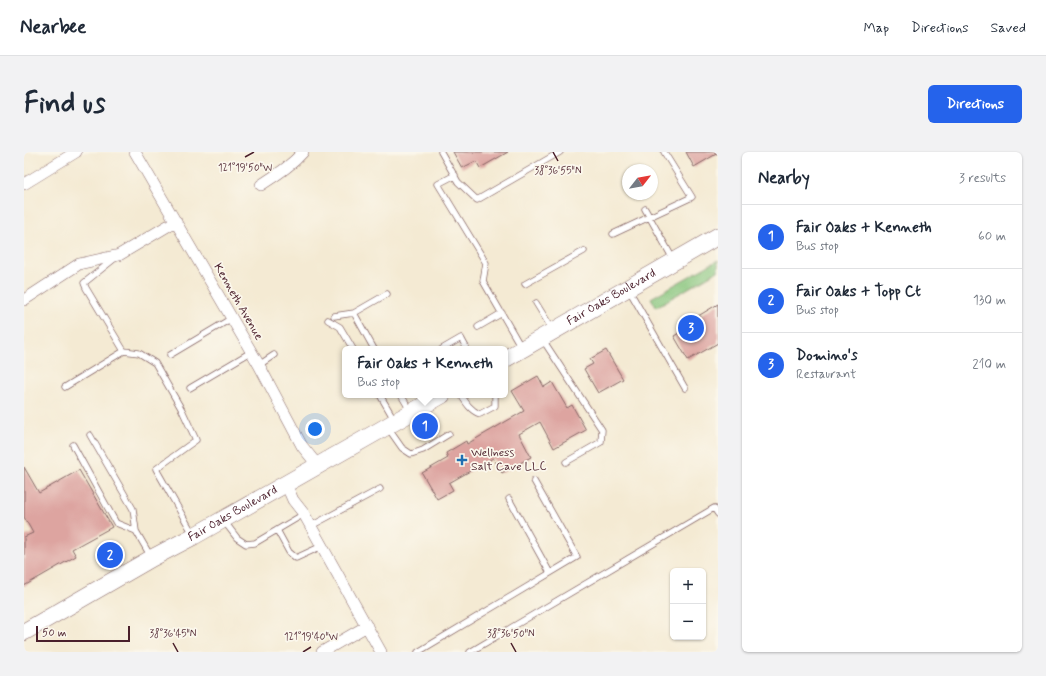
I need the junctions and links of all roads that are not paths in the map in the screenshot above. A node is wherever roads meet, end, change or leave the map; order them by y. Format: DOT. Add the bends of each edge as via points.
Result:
graph roads {
  1 [pos="76,152"];
  2 [pos="135,152"];
  3 [pos="303,152"];
  4 [pos="441,152"];
  5 [pos="560,152"];
  6 [pos="664,152"];
  7 [pos="454,175"];
  8 [pos="24,184"];
  9 [pos="261,185"];
  10 [pos="645,209"];
  11 [pos="649,216"];
  12 [pos="176,221"];
  13 [pos="613,234"];
  14 [pos="718,236"];
  15 [pos="584,251"];
  16 [pos="119,255"];
  17 [pos="675,262"];
  18 [pos="525,284"];
  19 [pos="628,288"];
  20 [pos="387,294"];
  21 [pos="24,300"];
  22 [pos="536,303"];
  23 [pos="354,313"];
  24 [pos="502,313"];
  25 [pos="334,316"];
  26 [pos="232,318"];
  27 [pos="328,320"];
  28 [pos="478,327"];
  29 [pos="547,335"];
  30 [pos="351,346"];
  31 [pos="372,346"];
  32 [pos="447,346"];
  33 [pos="465,346"];
  34 [pos="522,349"];
  35 [pos="124,351"];
  36 [pos="251,352"];
  37 [pos="170,355"];
  38 [pos="274,355"];
  39 [pos="508,357"];
  40 [pos="259,365"];
  41 [pos="65,387"];
  42 [pos="190,388"];
  43 [pos="685,388"];
  44 [pos="381,398"];
  45 [pos="406,398"];
  46 [pos="436,398"];
  47 [pos="463,398"];
  48 [pos="495,398"];
  49 [pos="419,406"];
  50 [pos="391,424"];
  51 [pos="449,434"];
  52 [pos="90,435"];
  53 [pos="73,444"];
  54 [pos="566,462"];
  55 [pos="318,466"];
  56 [pos="534,481"];
  57 [pos="286,484"];
  58 [pos="380,489"];
  59 [pos="509,500"];
  60 [pos="304,514"];
  61 [pos="718,514"];
  62 [pos="223,520"];
  63 [pos="310,526"];
  64 [pos="277,530"];
  65 [pos="136,531"];
  66 [pos="194,536"];
  67 [pos="322,546"];
  68 [pos="152,558"];
  69 [pos="550,573"];
  70 [pos="367,626"];
  71 [pos="24,632"];
  72 [pos="322,652"];
  73 [pos="381,652"];
  74 [pos="418,652"];
  75 [pos="470,652"];
  1 -- 8 [label="street"];
  2 -- 12 [label="street, Kenneth Avenue"];
  3 -- 9 [label="street" via="286,169"];
  4 -- 7 [label="lane"];
  5 -- 7 [label="lane" via="477,200"];
  6 -- 11 [label="lane" via="692,197"];
  7 -- 24 [label="lane" via="438,184 486,263 483,281"];
  10 -- 11 [label="lane"];
  11 -- 13 [label="lane"];
  11 -- 17 [label="lane"];
  12 -- 16 [label="street"];
  12 -- 26 [label="street, Kenneth Avenue"];
  14 -- 17 [label="main road, Fair Oaks Boulevard"];
  15 -- 18 [label="lane"];
  16 -- 21 [label="street" via="78,264"];
  16 -- 35 [label="lane" via="84,282"];
  17 -- 19 [label="main road, Fair Oaks Boulevard"];
  19 -- 29 [label="main road, Fair Oaks Boulevard"];
  19 -- 43 [label="lane"];
  20 -- 23 [label="lane"];
  22 -- 29 [label="lane"];
  23 -- 25 [label="lane"];
  23 -- 31 [label="lane"];
  24 -- 28 [label="lane"];
  24 -- 34 [label="lane"];
  26 -- 36 [label="street, Kenneth Avenue"];
  26 -- 37 [label="lane"];
  27 -- 30 [label="lane" via="340,327"];
  29 -- 34 [label="main road, Fair Oaks Boulevard"];
  29 -- 54 [label="lane" via="602,430 601,442"];
  32 -- 33 [label="lane" via="461,338"];
  34 -- 39 [label="main road, Fair Oaks Boulevard"];
  35 -- 41 [label="lane"];
  35 -- 66 [label="lane" via="139,353 155,363 196,440 156,469"];
  36 -- 40 [label="street, Kenneth Avenue"];
  36 -- 42 [label="lane"];
  38 -- 40 [label="lane"];
  40 -- 55 [label="street, Kenneth Avenue" via="302,446"];
  44 -- 50 [label="lane"];
  45 -- 49 [label="lane"];
  46 -- 49 [label="main road, Fair Oaks Boulevard"];
  47 -- 48 [label="lane" via="470,408 480,414 495,406"];
  49 -- 50 [label="main road, Fair Oaks Boulevard"];
  50 -- 51 [label="lane" via="402,448 411,454 423,450"];
  50 -- 55 [label="main road, Fair Oaks Boulevard"];
  52 -- 65 [label="lane" via="133,509"];
  53 -- 65 [label="lane" via="116,523"];
  55 -- 57 [label="main road, Fair Oaks Boulevard"];
  56 -- 69 [label="lane" via="577,557"];
  57 -- 60 [label="street" via="293,500"];
  57 -- 62 [label="main road, Fair Oaks Boulevard"];
  58 -- 63 [label="lane"];
  59 -- 69 [label="lane"];
  60 -- 63 [label="street"];
  60 -- 64 [label="lane"];
  61 -- 75 [label="lane" via="714,508"];
  62 -- 64 [label="lane" via="237,538 246,544 255,543"];
  62 -- 66 [label="main road, Fair Oaks Boulevard"];
  63 -- 67 [label="street"];
  64 -- 67 [label="lane" via="289,552 296,558"];
  65 -- 68 [label="lane"];
  66 -- 68 [label="main road, Fair Oaks Boulevard"];
  67 -- 70 [label="street"];
  68 -- 71 [label="main road, Fair Oaks Boulevard"];
  69 -- 74 [label="lane"];
  70 -- 72 [label="street"];
  70 -- 73 [label="street"];
}
